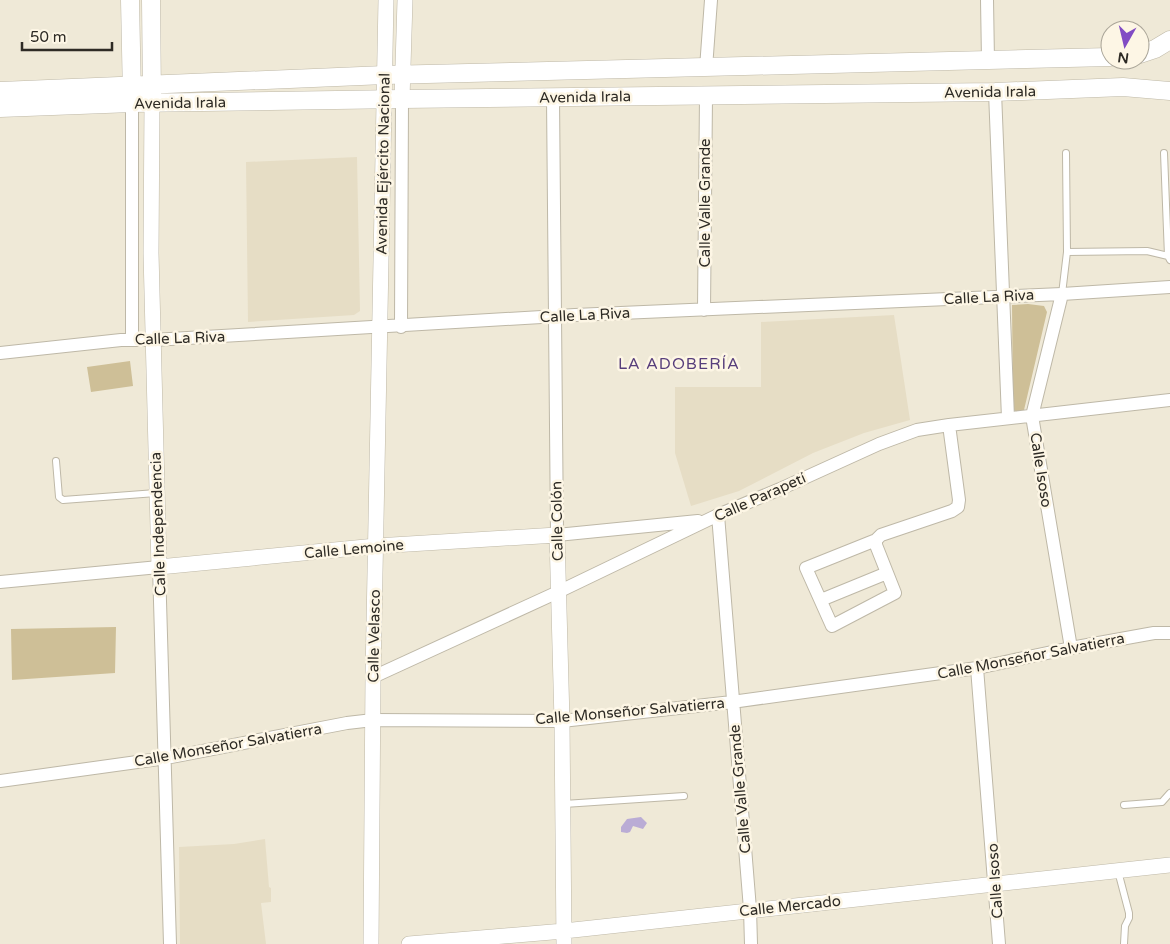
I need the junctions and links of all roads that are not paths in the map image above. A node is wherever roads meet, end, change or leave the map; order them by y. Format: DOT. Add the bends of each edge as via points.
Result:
graph roads {
  1 [pos="130,0"];
  2 [pos="151,0"];
  3 [pos="386,0"];
  4 [pos="405,0"];
  5 [pos="711,0"];
  6 [pos="987,0"];
  7 [pos="1170,40"];
  8 [pos="1150,50"];
  9 [pos="1150,55"];
  10 [pos="1170,56"];
  11 [pos="1100,57"];
  12 [pos="988,60"];
  13 [pos="706,68"];
  14 [pos="385,76"];
  15 [pos="403,76"];
  16 [pos="1146,88"];
  17 [pos="0,91"];
  18 [pos="1170,91"];
  19 [pos="995,92"];
  20 [pos="152,94"];
  21 [pos="132,95"];
  22 [pos="706,96"];
  23 [pos="553,98"];
  24 [pos="384,99"];
  25 [pos="402,99"];
  26 [pos="1170,102"];
  27 [pos="0,108"];
  28 [pos="1066,153"];
  29 [pos="1164,153"];
  30 [pos="1067,252"];
  31 [pos="1169,258"];
  32 [pos="1170,287"];
  33 [pos="1062,294"];
  34 [pos="1003,296"];
  35 [pos="704,310"];
  36 [pos="555,316"];
  37 [pos="401,326"];
  38 [pos="380,328"];
  39 [pos="132,340"];
  40 [pos="153,340"];
  41 [pos="0,353"];
  42 [pos="1170,400"];
  43 [pos="1032,416"];
  44 [pos="1008,418"];
  45 [pos="949,425"];
  46 [pos="56,461"];
  47 [pos="157,493"];
  48 [pos="713,517"];
  49 [pos="557,535"];
  50 [pos="876,540"];
  51 [pos="376,546"];
  52 [pos="159,567"];
  53 [pos="887,572"];
  54 [pos="0,582"];
  55 [pos="558,592"];
  56 [pos="820,600"];
  57 [pos="1170,633"];
  58 [pos="1071,648"];
  59 [pos="977,668"];
  60 [pos="373,677"];
  61 [pos="732,702"];
  62 [pos="373,720"];
  63 [pos="562,721"];
  64 [pos="166,758"];
  65 [pos="0,781"];
  66 [pos="1170,793"];
  67 [pos="684,796"];
  68 [pos="562,804"];
  69 [pos="1124,804"];
  70 [pos="1170,865"];
  71 [pos="1118,871"];
  72 [pos="995,885"];
  73 [pos="750,909"];
  74 [pos="564,937"];
  75 [pos="170,944"];
  76 [pos="372,944"];
  77 [pos="409,944"];
  78 [pos="751,944"];
  79 [pos="999,944"];
  80 [pos="1124,944"];
  1 -- 21 [label="main road"];
  2 -- 20 [label="main road"];
  3 -- 14 [label="street, Avenida Ejército Nacional"];
  4 -- 15 [label="street, Avenida Ejército Nacional"];
  5 -- 13 [label="street"];
  6 -- 12 [label="street"];
  7 -- 8 [label="main road"];
  9 -- 10 [label="main road"];
  11 -- 12 [label="main road, Avenida Irala"];
  12 -- 13 [label="main road, Avenida Irala"];
  13 -- 15 [label="main road, Avenida Irala"];
  14 -- 15 [label="main road, Avenida Irala"];
  14 -- 20 [label="main road, Avenida Irala"];
  14 -- 24 [label="street, Avenida Ejército Nacional"];
  15 -- 25 [label="street, Avenida Ejército Nacional"];
  16 -- 18 [label="main road, Avenida Irala"];
  16 -- 19 [label="main road, Avenida Irala"];
  16 -- 26 [label="main road"];
  17 -- 21 [label="main road, Avenida Irala"];
  19 -- 22 [label="main road, Avenida Irala"];
  19 -- 34 [label="street"];
  20 -- 21 [label="main road, Avenida Irala"];
  20 -- 24 [label="main road, Avenida Irala"];
  20 -- 40 [label="street, Calle Independencia"];
  21 -- 27 [label="main road, Avenida Irala"];
  21 -- 39 [label="street"];
  22 -- 23 [label="main road, Avenida Irala"];
  22 -- 35 [label="street, Calle Valle Grande"];
  23 -- 25 [label="main road, Avenida Irala"];
  23 -- 36 [label="street, Calle Colón"];
  24 -- 25 [label="main road, Avenida Irala"];
  24 -- 38 [label="street, Avenida Ejército Nacional"];
  25 -- 37 [label="street, Avenida Ejército Nacional"];
  28 -- 30 [label="lane"];
  29 -- 31 [label="lane"];
  30 -- 31 [label="lane" via="1147,251"];
  30 -- 33 [label="lane"];
  32 -- 33 [label="street, Calle La Riva"];
  33 -- 34 [label="street, Calle La Riva"];
  33 -- 43 [label="street, Calle Isoso"];
  34 -- 35 [label="street, Calle La Riva"];
  34 -- 44 [label="street"];
  35 -- 36 [label="street, Calle La Riva"];
  36 -- 37 [label="street, Calle La Riva"];
  36 -- 49 [label="street, Calle Colón"];
  37 -- 38 [label="street, Calle La Riva"];
  38 -- 40 [label="street, Calle La Riva"];
  38 -- 51 [label="street, Calle Velasco"];
  39 -- 40 [label="street, Calle La Riva"];
  39 -- 41 [label="street, Calle La Riva"];
  40 -- 47 [label="street, Calle Independencia"];
  42 -- 43 [label="street, Calle Parapetí"];
  43 -- 44 [label="street, Calle Parapetí"];
  43 -- 58 [label="street, Calle Isoso"];
  44 -- 45 [label="street, Calle Parapetí"];
  45 -- 48 [label="street, Calle Parapetí" via="916,430 879,444"];
  45 -- 50 [label="street" via="958,507 881,535"];
  46 -- 47 [label="lane" via="59,497 63,500"];
  47 -- 52 [label="street, Calle Independencia"];
  48 -- 49 [label="street, Calle Lemoine"];
  48 -- 55 [label="street, Calle Parapetí"];
  48 -- 61 [label="street, Calle Valle Grande"];
  49 -- 51 [label="street, Calle Lemoine"];
  49 -- 55 [label="street, Calle Colón"];
  50 -- 53 [label="street"];
  50 -- 56 [label="street" via="806,568"];
  51 -- 52 [label="street, Calle Lemoine"];
  51 -- 60 [label="street, Calle Velasco"];
  52 -- 54 [label="street, Calle Lemoine"];
  52 -- 64 [label="street, Calle Independencia"];
  53 -- 56 [label="street"];
  53 -- 56 [label="street" via="895,593 832,626"];
  55 -- 60 [label="street, Calle Parapetí"];
  55 -- 63 [label="street, Calle Colón"];
  57 -- 58 [label="street, Calle Monseñor Salvatierra"];
  58 -- 59 [label="street, Calle Monseñor Salvatierra"];
  59 -- 61 [label="street, Calle Monseñor Salvatierra"];
  59 -- 72 [label="street, Calle Isoso"];
  60 -- 62 [label="street, Calle Velasco"];
  61 -- 63 [label="street, Calle Monseñor Salvatierra"];
  61 -- 73 [label="street, Calle Valle Grande"];
  62 -- 63 [label="street, Calle Monseñor Salvatierra"];
  62 -- 64 [label="street, Calle Monseñor Salvatierra"];
  62 -- 76 [label="street, Calle Velasco"];
  63 -- 68 [label="street, Calle Colón"];
  64 -- 65 [label="street, Calle Monseñor Salvatierra"];
  64 -- 75 [label="street, Calle Independencia"];
  66 -- 69 [label="lane" via="1162,802"];
  67 -- 68 [label="lane"];
  68 -- 74 [label="street, Calle Colón"];
  70 -- 71 [label="street, Calle Mercado"];
  71 -- 72 [label="street, Calle Mercado"];
  71 -- 80 [label="lane" via="1129,913"];
  72 -- 73 [label="street, Calle Mercado"];
  72 -- 79 [label="street, Calle Isoso"];
  73 -- 74 [label="street, Calle Mercado"];
  73 -- 78 [label="street, Calle Valle Grande"];
  74 -- 77 [label="street, Calle Mercado"];
}
